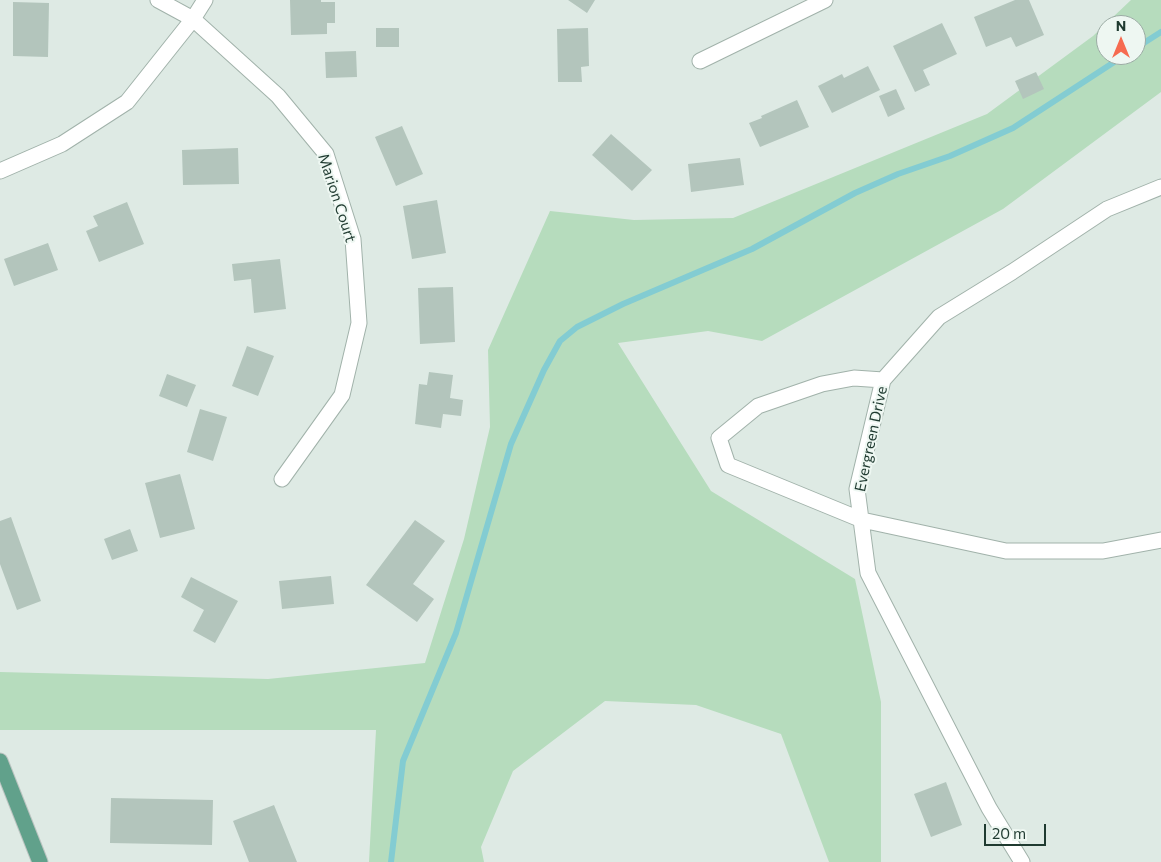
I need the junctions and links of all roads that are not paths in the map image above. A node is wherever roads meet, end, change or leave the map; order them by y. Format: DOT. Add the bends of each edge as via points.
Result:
graph roads {
  1 [pos="158,0"];
  2 [pos="205,0"];
  3 [pos="824,0"];
  4 [pos="194,19"];
  5 [pos="700,62"];
  6 [pos="0,171"];
  7 [pos="1161,187"];
  8 [pos="883,380"];
  9 [pos="282,479"];
  10 [pos="862,520"];
  11 [pos="1161,540"];
  12 [pos="0,761"];
  13 [pos="40,862"];
  14 [pos="1022,862"];
  1 -- 4 [label="street, Marion Court"];
  2 -- 4 [label="street"];
  3 -- 5 [label="street"];
  4 -- 6 [label="street" via="127,102 62,144"];
  4 -- 9 [label="street, Marion Court" via="278,96 326,154 353,239 359,323 342,395"];
  7 -- 8 [label="street, Evergreen Drive" via="1107,209 939,317"];
  8 -- 10 [label="street, Evergreen Drive" via="858,489"];
  8 -- 10 [label="street" via="854,378 822,384 758,406 719,438 728,465"];
  10 -- 11 [label="street" via="1006,551 1103,551"];
  10 -- 14 [label="street, Evergreen Drive" via="868,573 989,808"];
  12 -- 13 [label="main road"];
}
